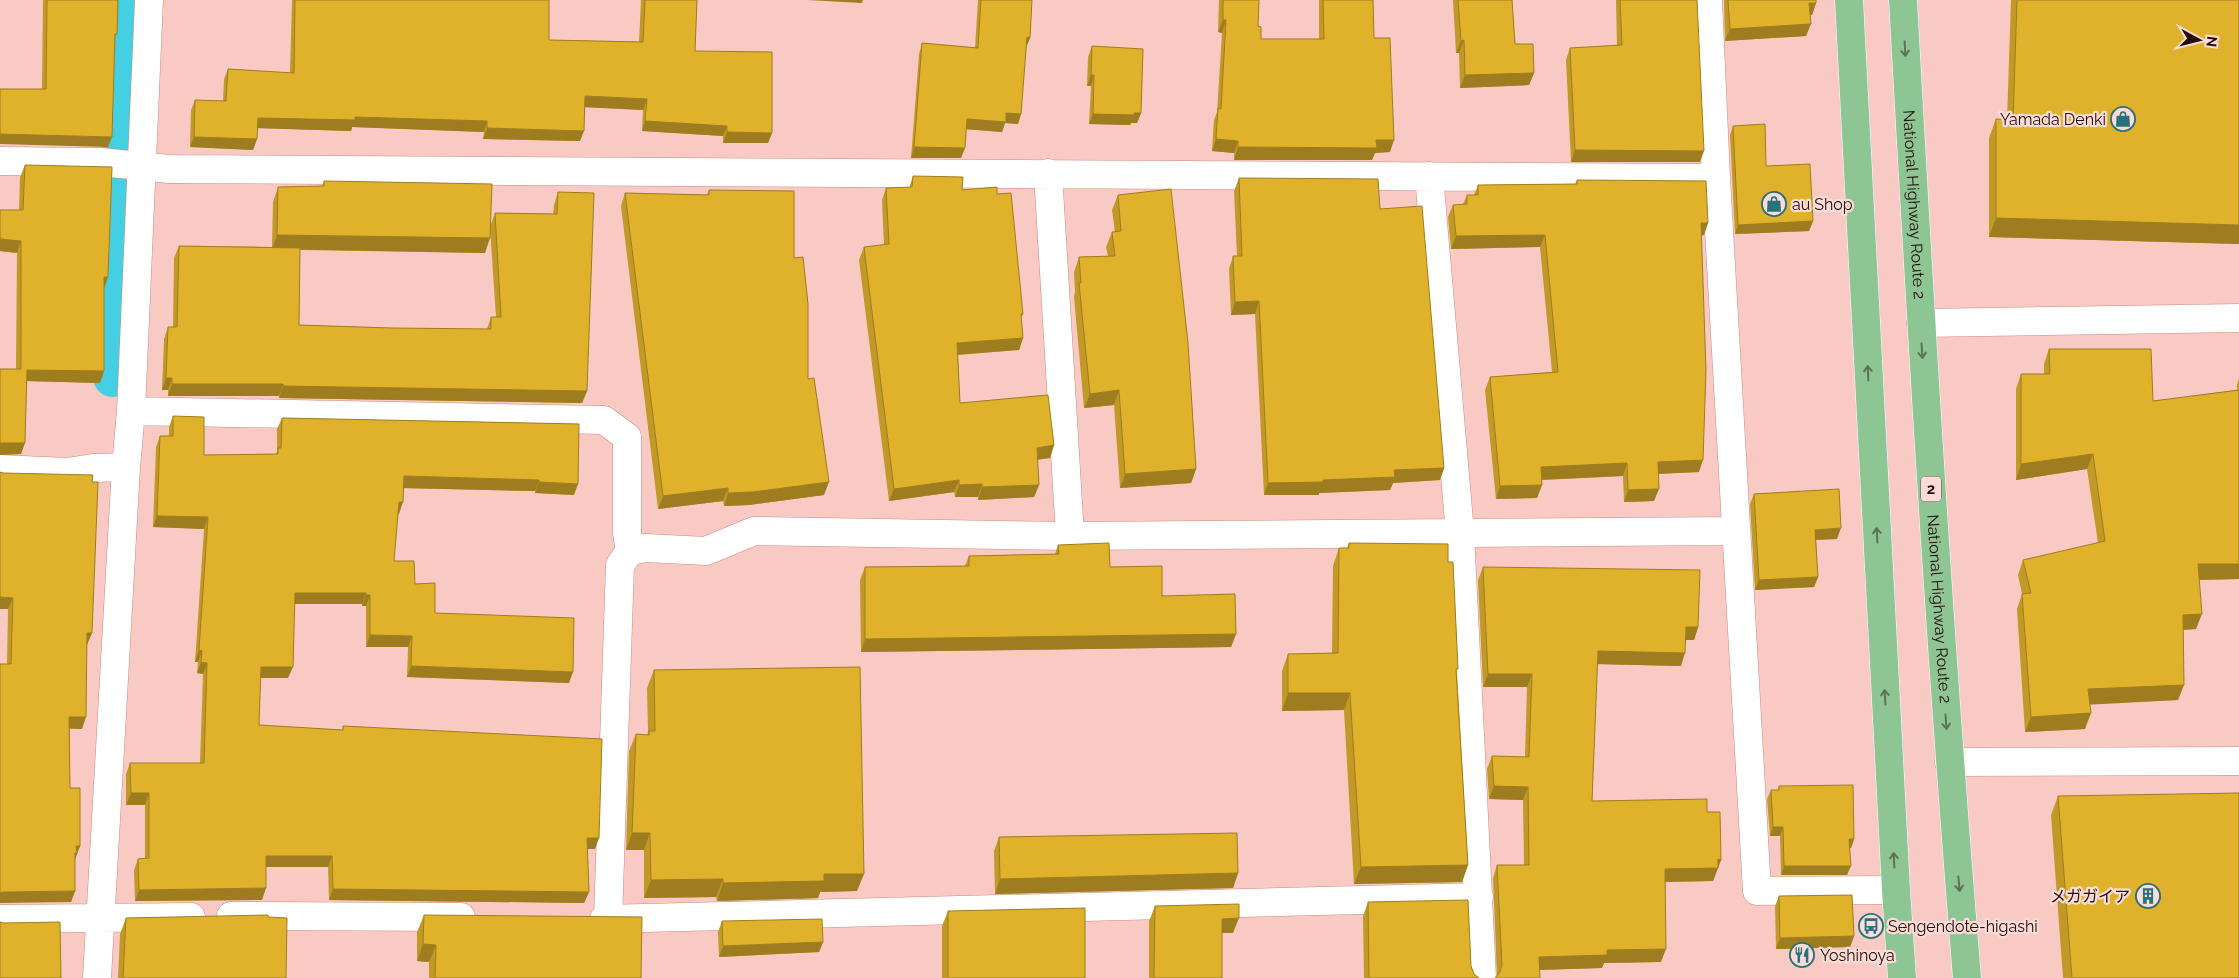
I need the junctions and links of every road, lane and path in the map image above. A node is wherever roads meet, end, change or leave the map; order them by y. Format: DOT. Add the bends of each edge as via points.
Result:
graph roads {
  1 [pos="149,0"];
  2 [pos="1708,0"];
  3 [pos="1848,0"];
  4 [pos="1903,0"];
  5 [pos="0,161"];
  6 [pos="141,167"];
  7 [pos="1048,174"];
  8 [pos="1429,176"];
  9 [pos="1716,178"];
  10 [pos="2239,318"];
  11 [pos="1921,323"];
  12 [pos="131,411"];
  13 [pos="126,467"];
  14 [pos="0,469"];
  15 [pos="1736,531"];
  16 [pos="1460,533"];
  17 [pos="1070,536"];
  18 [pos="630,552"];
  19 [pos="2239,761"];
  20 [pos="1949,762"];
  21 [pos="1896,890"];
  22 [pos="1479,897"];
  23 [pos="102,918"];
  24 [pos="489,918"];
  25 [pos="0,919"];
  26 [pos="578,919"];
  27 [pos="608,919"];
  28 [pos="97,978"];
  29 [pos="1482,978"];
  30 [pos="1902,978"];
  31 [pos="1967,978"];
  1 -- 6 [label="street"];
  2 -- 9 [label="street"];
  21 -- 3 [label="highway, one-way"];
  4 -- 11 [label="highway, National Highway Route 2 / 2, one-way"];
  5 -- 6 [label="street" via="101,162"];
  6 -- 7 [label="street" via="169,170"];
  6 -- 12 [label="street"];
  7 -- 8 [label="street"];
  7 -- 17 [label="street"];
  8 -- 9 [label="street"];
  8 -- 16 [label="street"];
  9 -- 15 [label="street"];
  10 -- 11 [label="street"];
  11 -- 20 [label="highway, National Highway Route 2 / 2, one-way"];
  12 -- 13 [label="street"];
  12 -- 18 [label="street" via="604,420 627,437 627,533"];
  13 -- 14 [label="street" via="67,472"];
  13 -- 23 [label="street"];
  15 -- 16 [label="street"];
  15 -- 21 [label="street" via="1757,891"];
  16 -- 17 [label="street"];
  16 -- 22 [label="street"];
  17 -- 18 [label="street" via="754,531 706,551 646,548"];
  18 -- 27 [label="street" via="620,566"];
  19 -- 20 [label="street"];
  20 -- 31 [label="highway, National Highway Route 2 / 2, one-way"];
  21 -- 30 [label="highway"];
  22 -- 27 [label="street"];
  22 -- 29 [label="street"];
  23 -- 24 [label="street" via="282,915"];
  23 -- 25 [label="street"];
  23 -- 28 [label="street"];
  26 -- 27 [label="street"];
}
